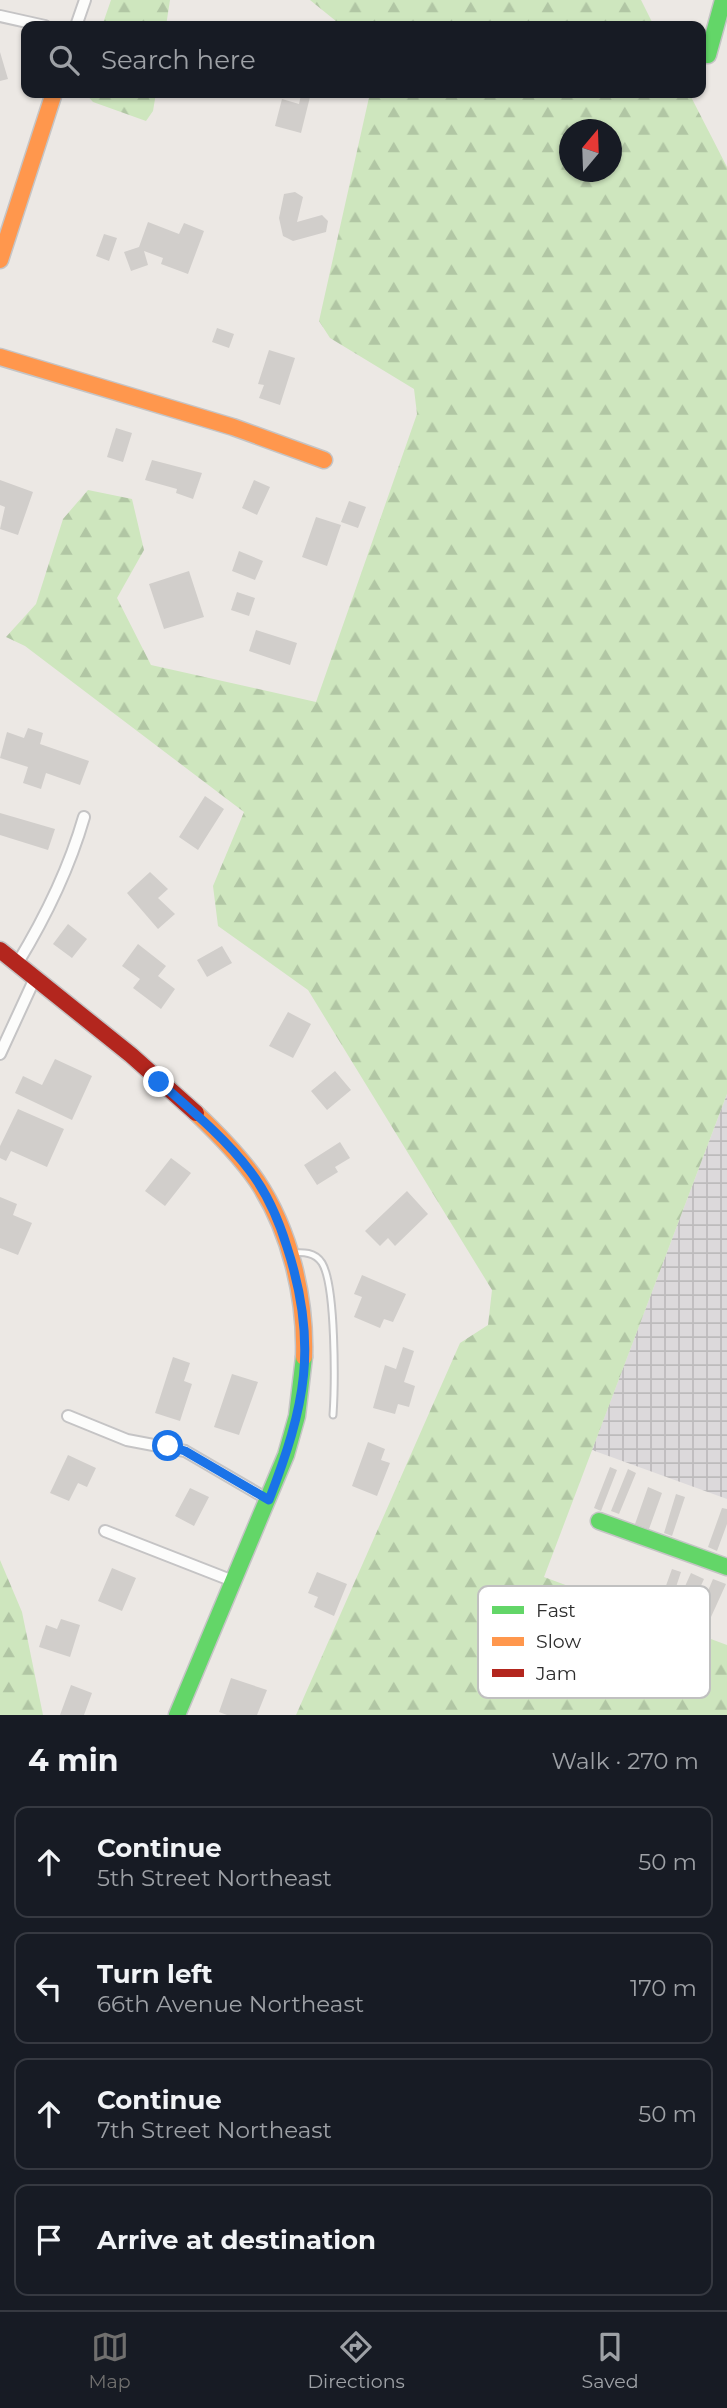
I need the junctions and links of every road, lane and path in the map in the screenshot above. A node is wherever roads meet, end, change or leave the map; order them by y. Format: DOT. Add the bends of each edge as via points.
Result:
graph roads {
  1 [pos="85,0"];
  2 [pos="723,0"];
  3 [pos="0,16"];
  4 [pos="22,21"];
  5 [pos="78,21"];
  6 [pos="708,55"];
  7 [pos="52,98"];
  8 [pos="0,260"];
  9 [pos="0,357"];
  10 [pos="324,460"];
  11 [pos="84,817"];
  12 [pos="0,950"];
  13 [pos="17,964"];
  14 [pos="35,978"];
  15 [pos="0,1054"];
  16 [pos="289,1253"];
  17 [pos="333,1415"];
  18 [pos="68,1416"];
  19 [pos="269,1500"];
  20 [pos="599,1521"];
  21 [pos="106,1531"];
  22 [pos="727,1567"];
  23 [pos="233,1581"];
  24 [pos="177,1715"];
  1 -- 5 [label="street"];
  2 -- 6 [label="street"];
  3 -- 4 [label="street"];
  7 -- 8 [label="street"];
  9 -- 10 [label="street" via="233,427"];
  11 -- 13 [label="street" via="74,852"];
  12 -- 13 [label="street"];
  13 -- 14 [label="street"];
  14 -- 15 [label="street"];
  14 -- 16 [label="street" via="182,1102 236,1155 277,1217"];
  16 -- 17 [label="lane" via="316,1257 327,1280"];
  16 -- 19 [label="street" via="304,1315 306,1375 292,1442"];
  18 -- 19 [label="street" via="146,1445 185,1451"];
  19 -- 23 [label="street"];
  20 -- 22 [label="street"];
  21 -- 23 [label="street"];
  23 -- 24 [label="street"];
}
